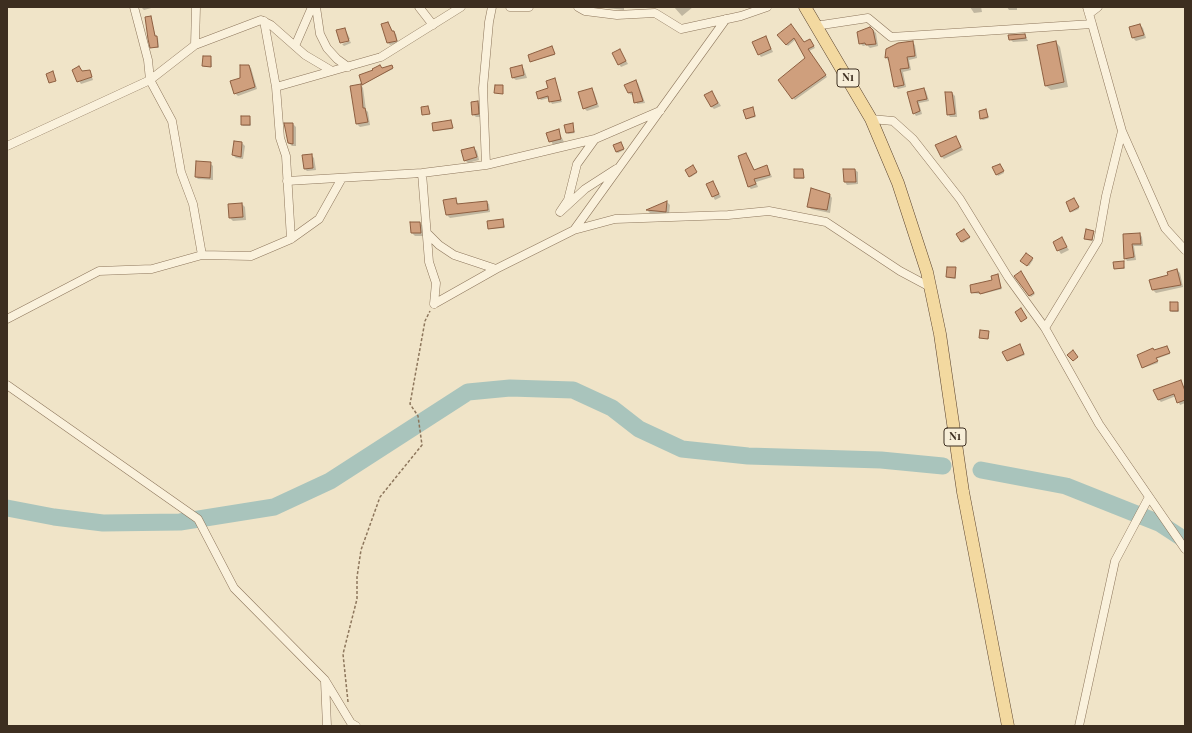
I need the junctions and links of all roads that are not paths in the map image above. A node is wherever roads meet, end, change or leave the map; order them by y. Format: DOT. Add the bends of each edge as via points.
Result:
graph roads {
  1 [pos="134,7"];
  2 [pos="196,7"];
  3 [pos="312,7"];
  4 [pos="316,7"];
  5 [pos="419,7"];
  6 [pos="461,7"];
  7 [pos="492,7"];
  8 [pos="510,7"];
  9 [pos="529,7"];
  10 [pos="578,7"];
  11 [pos="767,7"];
  12 [pos="805,7"];
  13 [pos="1098,7"];
  14 [pos="1088,10"];
  15 [pos="726,19"];
  16 [pos="264,21"];
  17 [pos="1092,24"];
  18 [pos="433,25"];
  19 [pos="816,26"];
  20 [pos="195,45"];
  21 [pos="294,46"];
  22 [pos="348,67"];
  23 [pos="332,71"];
  24 [pos="150,80"];
  25 [pos="276,86"];
  26 [pos="660,110"];
  27 [pos="871,119"];
  28 [pos="1122,131"];
  29 [pos="595,139"];
  30 [pos="7,146"];
  31 [pos="486,165"];
  32 [pos="621,166"];
  33 [pos="422,173"];
  34 [pos="342,178"];
  35 [pos="287,180"];
  36 [pos="574,230"];
  37 [pos="428,234"];
  38 [pos="291,239"];
  39 [pos="1185,250"];
  40 [pos="202,255"];
  41 [pos="496,269"];
  42 [pos="930,287"];
  43 [pos="7,319"];
  44 [pos="1045,328"];
  45 [pos="7,385"];
  46 [pos="1149,497"];
  47 [pos="1185,549"];
  48 [pos="325,680"];
  49 [pos="354,725"];
  50 [pos="327,726"];
  51 [pos="1008,726"];
  52 [pos="1079,726"];
  1 -- 24 [label="street" via="148,60"];
  2 -- 20 [label="street"];
  3 -- 21 [label="street"];
  4 -- 22 [label="street" via="320,34 332,53"];
  5 -- 18 [label="street"];
  6 -- 18 [label="street"];
  7 -- 31 [label="street" via="484,88"];
  8 -- 9 [label="street"];
  10 -- 15 [label="street" via="585,11 617,15 655,13 681,29"];
  11 -- 15 [label="street"];
  12 -- 19 [label="main road, N1"];
  13 -- 14 [label="street"];
  14 -- 17 [label="street"];
  15 -- 26 [label="street"];
  16 -- 20 [label="street"];
  16 -- 21 [label="street"];
  16 -- 25 [label="street"];
  17 -- 19 [label="street" via="891,37 868,18"];
  17 -- 28 [label="street"];
  18 -- 22 [label="street" via="381,58"];
  19 -- 27 [label="main road, N1"];
  20 -- 24 [label="street"];
  21 -- 23 [label="street"];
  22 -- 23 [label="street"];
  23 -- 25 [label="street"];
  24 -- 30 [label="street"];
  24 -- 40 [label="street" via="172,121 182,172 193,204"];
  25 -- 35 [label="street" via="280,138 286,156"];
  26 -- 29 [label="street"];
  26 -- 32 [label="street"];
  27 -- 42 [label="main road, N1" via="898,183"];
  27 -- 44 [label="street" via="893,121 913,139 960,199 1008,277"];
  28 -- 39 [label="street" via="1165,228"];
  28 -- 44 [label="street" via="1098,241"];
  29 -- 31 [label="street"];
  29 -- 32 [label="street" via="577,164 568,200 560,212 585,189"];
  31 -- 33 [label="street"];
  32 -- 36 [label="street"];
  33 -- 34 [label="street"];
  33 -- 37 [label="street"];
  34 -- 35 [label="street"];
  34 -- 38 [label="street" via="319,219"];
  35 -- 38 [label="street"];
  36 -- 41 [label="street"];
  36 -- 42 [label="street" via="615,219 769,211 826,222 900,271"];
  37 -- 41 [label="street" via="454,255"];
  37 -- 41 [label="street" via="429,262 436,283 434,304"];
  38 -- 40 [label="street" via="250,256"];
  40 -- 43 [label="street" via="152,269 99,271"];
  42 -- 51 [label="main road, N1" via="940,334 963,492"];
  44 -- 46 [label="street" via="1099,424"];
  45 -- 48 [label="street" via="198,519 234,588"];
  46 -- 47 [label="street"];
  46 -- 52 [label="street" via="1115,560"];
  48 -- 49 [label="street"];
  48 -- 50 [label="street"];
}
